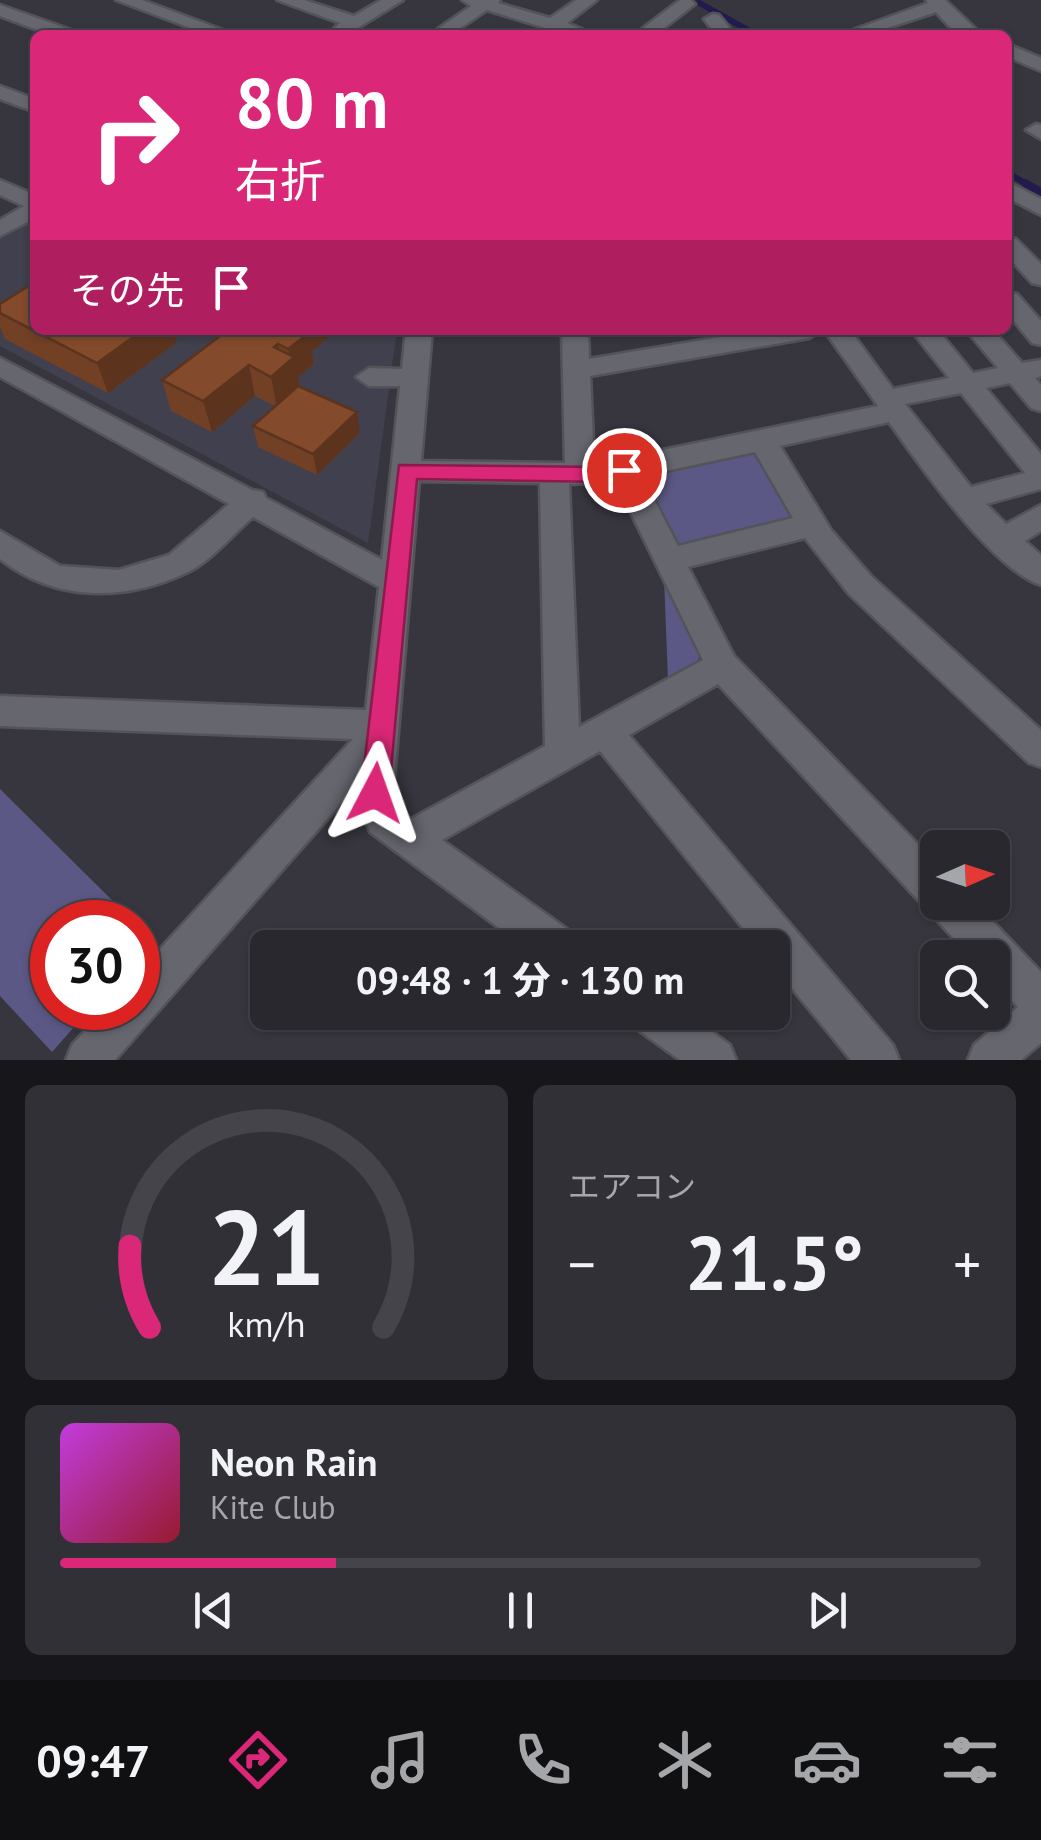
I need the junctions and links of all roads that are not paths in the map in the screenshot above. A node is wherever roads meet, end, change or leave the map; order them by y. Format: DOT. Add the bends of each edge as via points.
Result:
graph roads {
  1 [pos="126,0"];
  2 [pos="286,0"];
  3 [pos="394,0"];
  4 [pos="588,0"];
  5 [pos="482,1"];
  6 [pos="937,2"];
  7 [pos="686,4"];
  8 [pos="0,10"];
  9 [pos="713,19"];
  10 [pos="355,22"];
  11 [pos="555,23"];
  12 [pos="533,26"];
  13 [pos="54,30"];
  14 [pos="213,30"];
  15 [pos="341,30"];
  16 [pos="448,30"];
  17 [pos="574,30"];
  18 [pos="651,30"];
  19 [pos="722,30"];
  20 [pos="861,30"];
  21 [pos="961,30"];
  22 [pos="1012,52"];
  23 [pos="1041,65"];
  24 [pos="0,92"];
  25 [pos="30,104"];
  26 [pos="0,188"];
  27 [pos="1012,192"];
  28 [pos="30,203"];
  29 [pos="30,209"];
  30 [pos="1031,209"];
  31 [pos="1041,227"];
  32 [pos="0,229"];
  33 [pos="1012,248"];
  34 [pos="1041,279"];
  35 [pos="1012,285"];
  36 [pos="1012,303"];
  37 [pos="419,335"];
  38 [pos="575,335"];
  39 [pos="780,335"];
  40 [pos="841,335"];
  41 [pos="928,335"];
  42 [pos="985,335"];
  43 [pos="1041,336"];
  44 [pos="0,366"];
  45 [pos="577,370"];
  46 [pos="1028,370"];
  47 [pos="369,378"];
  48 [pos="413,378"];
  49 [pos="966,383"];
  50 [pos="1041,402"];
  51 [pos="891,405"];
  52 [pos="762,440"];
  53 [pos="624,470"];
  54 [pos="406,471"];
  55 [pos="567,473"];
  56 [pos="1040,479"];
  57 [pos="253,500"];
  58 [pos="962,500"];
  59 [pos="1041,516"];
  60 [pos="812,525"];
  61 [pos="0,542"];
  62 [pos="1002,542"];
  63 [pos="669,560"];
  64 [pos="1041,573"];
  65 [pos="393,580"];
  66 [pos="722,666"];
  67 [pos="0,711"];
  68 [pos="380,729"];
  69 [pos="606,733"];
  70 [pos="1041,752"];
  71 [pos="563,754"];
  72 [pos="411,838"];
  73 [pos="920,874"];
  74 [pos="963,920"];
  75 [pos="536,930"];
  76 [pos="160,978"];
  77 [pos="1041,1002"];
  78 [pos="1041,1015"];
  79 [pos="114,1030"];
  80 [pos="674,1030"];
  81 [pos="87,1060"];
  82 [pos="715,1060"];
  83 [pos="878,1060"];
  84 [pos="989,1060"];
  1 -- 14 [label="street"];
  2 -- 10 [label="street"];
  3 -- 10 [label="street"];
  4 -- 11 [label="street"];
  5 -- 12 [label="street"];
  5 -- 16 [label="street"];
  6 -- 20 [label="street"];
  6 -- 21 [label="street"];
  7 -- 18 [label="street"];
  8 -- 13 [label="street"];
  9 -- 19 [label="street"];
  10 -- 15 [label="street"];
  11 -- 12 [label="street"];
  11 -- 17 [label="street"];
  22 -- 23 [label="street"];
  24 -- 25 [label="street"];
  26 -- 28 [label="street"];
  27 -- 30 [label="street"];
  29 -- 32 [label="street"];
  30 -- 31 [label="street"];
  33 -- 34 [label="street"];
  34 -- 35 [label="street"];
  36 -- 43 [label="street"];
  37 -- 48 [label="street"];
  38 -- 45 [label="street"];
  39 -- 45 [label="street"];
  40 -- 51 [label="street"];
  41 -- 49 [label="street"];
  42 -- 46 [label="street"];
  44 -- 57 [label="street"];
  45 -- 55 [label="street"];
  46 -- 49 [label="street"];
  46 -- 50 [label="street"];
  47 -- 48 [label="street"];
  48 -- 54 [label="street"];
  49 -- 51 [label="street"];
  49 -- 56 [label="street"];
  51 -- 52 [label="street"];
  51 -- 58 [label="street"];
  52 -- 53 [label="street"];
  52 -- 60 [label="street"];
  53 -- 55 [label="street"];
  53 -- 63 [label="street"];
  54 -- 55 [label="street"];
  54 -- 65 [label="street"];
  55 -- 71 [label="street"];
  56 -- 58 [label="street"];
  57 -- 61 [label="street" via="180,562 118,582 59,578 36,570"];
  57 -- 65 [label="street"];
  58 -- 62 [label="street"];
  59 -- 62 [label="street"];
  60 -- 63 [label="street"];
  60 -- 70 [label="street" via="906,631"];
  62 -- 64 [label="street"];
  63 -- 66 [label="street"];
  65 -- 68 [label="street"];
  66 -- 69 [label="street"];
  66 -- 73 [label="street"];
  67 -- 68 [label="street"];
  68 -- 72 [label="street" via="375,793 383,820"];
  68 -- 76 [label="street"];
  69 -- 71 [label="street"];
  69 -- 83 [label="street"];
  71 -- 72 [label="street"];
  72 -- 75 [label="street"];
  74 -- 77 [label="street"];
  78 -- 84 [label="street"];
  79 -- 81 [label="street"];
  80 -- 82 [label="street"];
}
